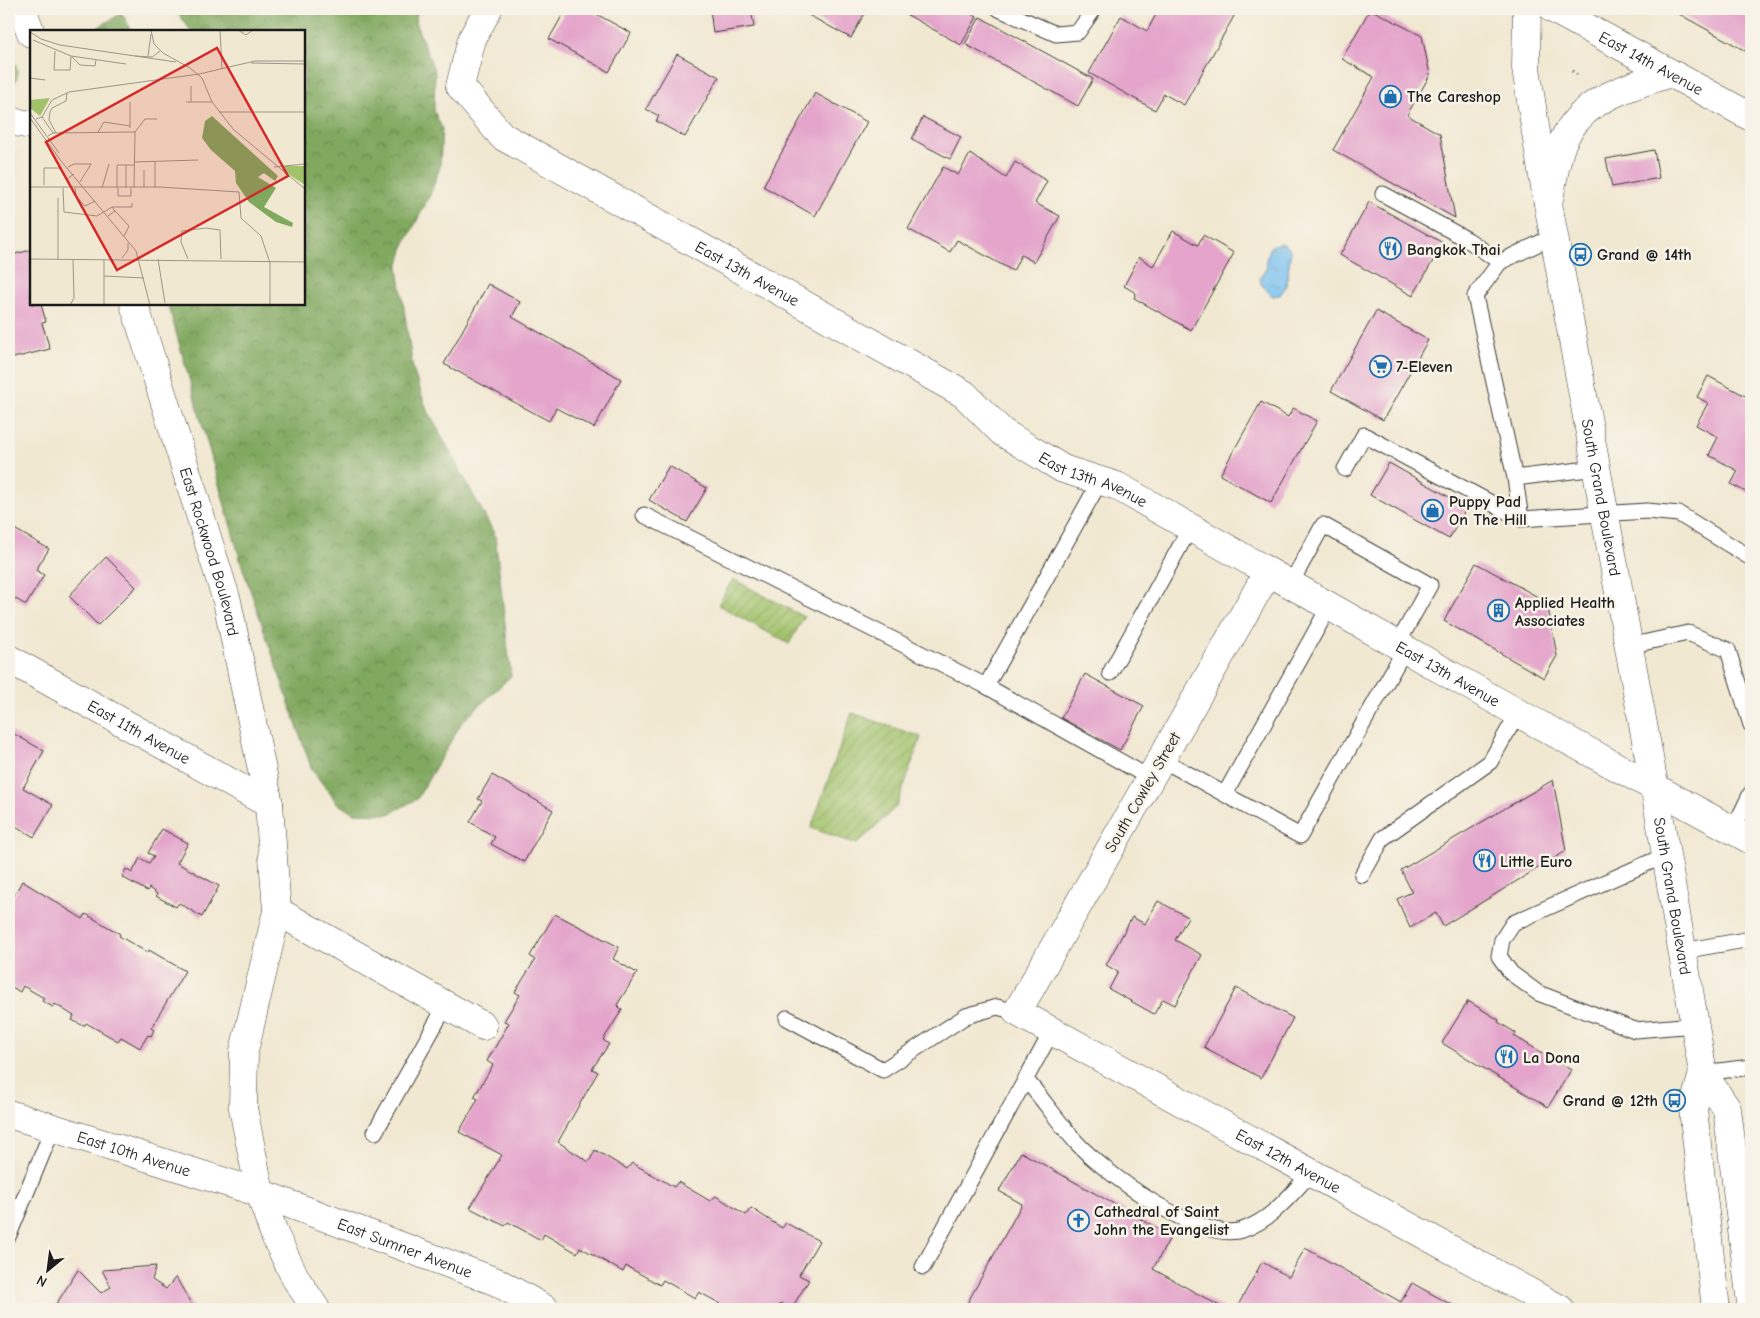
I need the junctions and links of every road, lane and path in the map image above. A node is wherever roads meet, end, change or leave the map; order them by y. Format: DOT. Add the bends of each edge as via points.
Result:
graph roads {
  1 [pos="22,9"];
  2 [pos="488,9"];
  3 [pos="999,9"];
  4 [pos="1094,9"];
  5 [pos="1527,9"];
  6 [pos="1553,9"];
  7 [pos="30,30"];
  8 [pos="1670,73"];
  9 [pos="1751,117"];
  10 [pos="9,122"];
  11 [pos="30,125"];
  12 [pos="1384,194"];
  13 [pos="1548,203"];
  14 [pos="1554,236"];
  15 [pos="1500,262"];
  16 [pos="134,305"];
  17 [pos="1596,468"];
  18 [pos="1344,469"];
  19 [pos="1515,478"];
  20 [pos="1100,481"];
  21 [pos="1604,513"];
  22 [pos="644,515"];
  23 [pos="1521,519"];
  24 [pos="1190,528"];
  25 [pos="1751,558"];
  26 [pos="1279,579"];
  27 [pos="1329,607"];
  28 [pos="1628,646"];
  29 [pos="1401,647"];
  30 [pos="9,659"];
  31 [pos="1110,672"];
  32 [pos="986,686"];
  33 [pos="1518,713"];
  34 [pos="1751,725"];
  35 [pos="1156,768"];
  36 [pos="1655,790"];
  37 [pos="1751,793"];
  38 [pos="1225,794"];
  39 [pos="269,804"];
  40 [pos="1742,835"];
  41 [pos="1666,855"];
  42 [pos="1362,875"];
  43 [pos="277,911"];
  44 [pos="1751,939"];
  45 [pos="1682,951"];
  46 [pos="446,1005"];
  47 [pos="1017,1012"];
  48 [pos="787,1018"];
  49 [pos="1695,1024"];
  50 [pos="483,1026"];
  51 [pos="1052,1031"];
  52 [pos="1751,1067"];
  53 [pos="1703,1073"];
  54 [pos="1026,1080"];
  55 [pos="9,1114"];
  56 [pos="52,1128"];
  57 [pos="375,1132"];
  58 [pos="1311,1173"];
  59 [pos="260,1193"];
  60 [pos="9,1235"];
  61 [pos="922,1267"];
  62 [pos="1751,1303"];
  63 [pos="316,1309"];
  64 [pos="545,1309"];
  65 [pos="1560,1309"];
  66 [pos="1716,1309"];
  1 -- 7 [label="street"];
  2 -- 20 [label="street, East 13th Avenue" via="472,39 460,86 502,136 964,394 1002,432 1063,469"];
  3 -- 4 [label="lane" via="1056,34 1078,32"];
  5 -- 13 [label="street, South Grand Boulevard" via="1526,68"];
  6 -- 8 [label="street, East 14th Avenue"];
  8 -- 9 [label="street, East 14th Avenue"];
  8 -- 13 [label="street" via="1604,97 1580,114 1564,139"];
  10 -- 11 [label="street"];
  12 -- 15 [label="lane" via="1468,240"];
  13 -- 14 [label="street, South Grand Boulevard"];
  14 -- 15 [label="lane"];
  14 -- 17 [label="street, South Grand Boulevard"];
  15 -- 19 [label="lane" via="1476,296"];
  16 -- 39 [label="street, East Rockwood Boulevard" via="227,601"];
  17 -- 19 [label="lane"];
  17 -- 21 [label="street, South Grand Boulevard"];
  18 -- 23 [label="lane" via="1364,435"];
  19 -- 23 [label="lane"];
  20 -- 24 [label="street, East 13th Avenue" via="1117,486"];
  20 -- 32 [label="lane"];
  21 -- 23 [label="lane"];
  21 -- 25 [label="lane" via="1647,511 1679,514"];
  21 -- 28 [label="street, South Grand Boulevard"];
  22 -- 32 [label="lane"];
  24 -- 26 [label="street, East 13th Avenue"];
  24 -- 31 [label="lane"];
  26 -- 27 [label="street, East 13th Avenue"];
  26 -- 29 [label="lane" via="1323,525 1331,529 1430,586"];
  26 -- 35 [label="street, South Cowley Street"];
  27 -- 29 [label="street, East 13th Avenue"];
  27 -- 38 [label="lane"];
  28 -- 34 [label="lane" via="1688,633 1728,650"];
  28 -- 36 [label="street, South Grand Boulevard"];
  29 -- 33 [label="street, East 13th Avenue"];
  29 -- 38 [label="lane" via="1300,836"];
  30 -- 39 [label="street, East 11th Avenue"];
  32 -- 35 [label="lane"];
  33 -- 36 [label="street, East 13th Avenue"];
  33 -- 42 [label="lane" via="1490,762 1383,838"];
  35 -- 38 [label="lane"];
  35 -- 47 [label="street, South Cowley Street"];
  36 -- 40 [label="street, East 13th Avenue"];
  36 -- 41 [label="street, South Grand Boulevard"];
  37 -- 40 [label="lane"];
  39 -- 43 [label="street, East Rockwood Boulevard"];
  41 -- 45 [label="street, South Grand Boulevard"];
  41 -- 49 [label="lane" via="1513,923 1502,940 1499,956 1512,973 1538,993 1635,1030"];
  43 -- 46 [label="street"];
  43 -- 59 [label="street, East Rockwood Boulevard" via="244,1052 242,1079 250,1148"];
  44 -- 45 [label="lane"];
  45 -- 49 [label="street, South Grand Boulevard"];
  46 -- 50 [label="street"];
  46 -- 57 [label="lane"];
  47 -- 48 [label="lane" via="996,1007 966,1016 882,1070"];
  47 -- 51 [label="street, East 12th Avenue"];
  49 -- 53 [label="street, South Grand Boulevard"];
  51 -- 54 [label="lane"];
  51 -- 58 [label="street, East 12th Avenue"];
  52 -- 53 [label="lane"];
  53 -- 62 [label="street, South Grand Boulevard" via="1727,1109"];
  53 -- 66 [label="street, South Grand Boulevard" via="1693,1109"];
  54 -- 58 [label="lane" via="1076,1142 1113,1177 1186,1220 1216,1232 1240,1231 1266,1220"];
  54 -- 61 [label="lane"];
  55 -- 56 [label="street, East 10th Avenue"];
  56 -- 59 [label="street, East 10th Avenue"];
  56 -- 60 [label="lane"];
  58 -- 65 [label="street, East 12th Avenue"];
  59 -- 63 [label="street" via="292,1270"];
  59 -- 64 [label="street, East Sumner Avenue" via="497,1282"];
}
